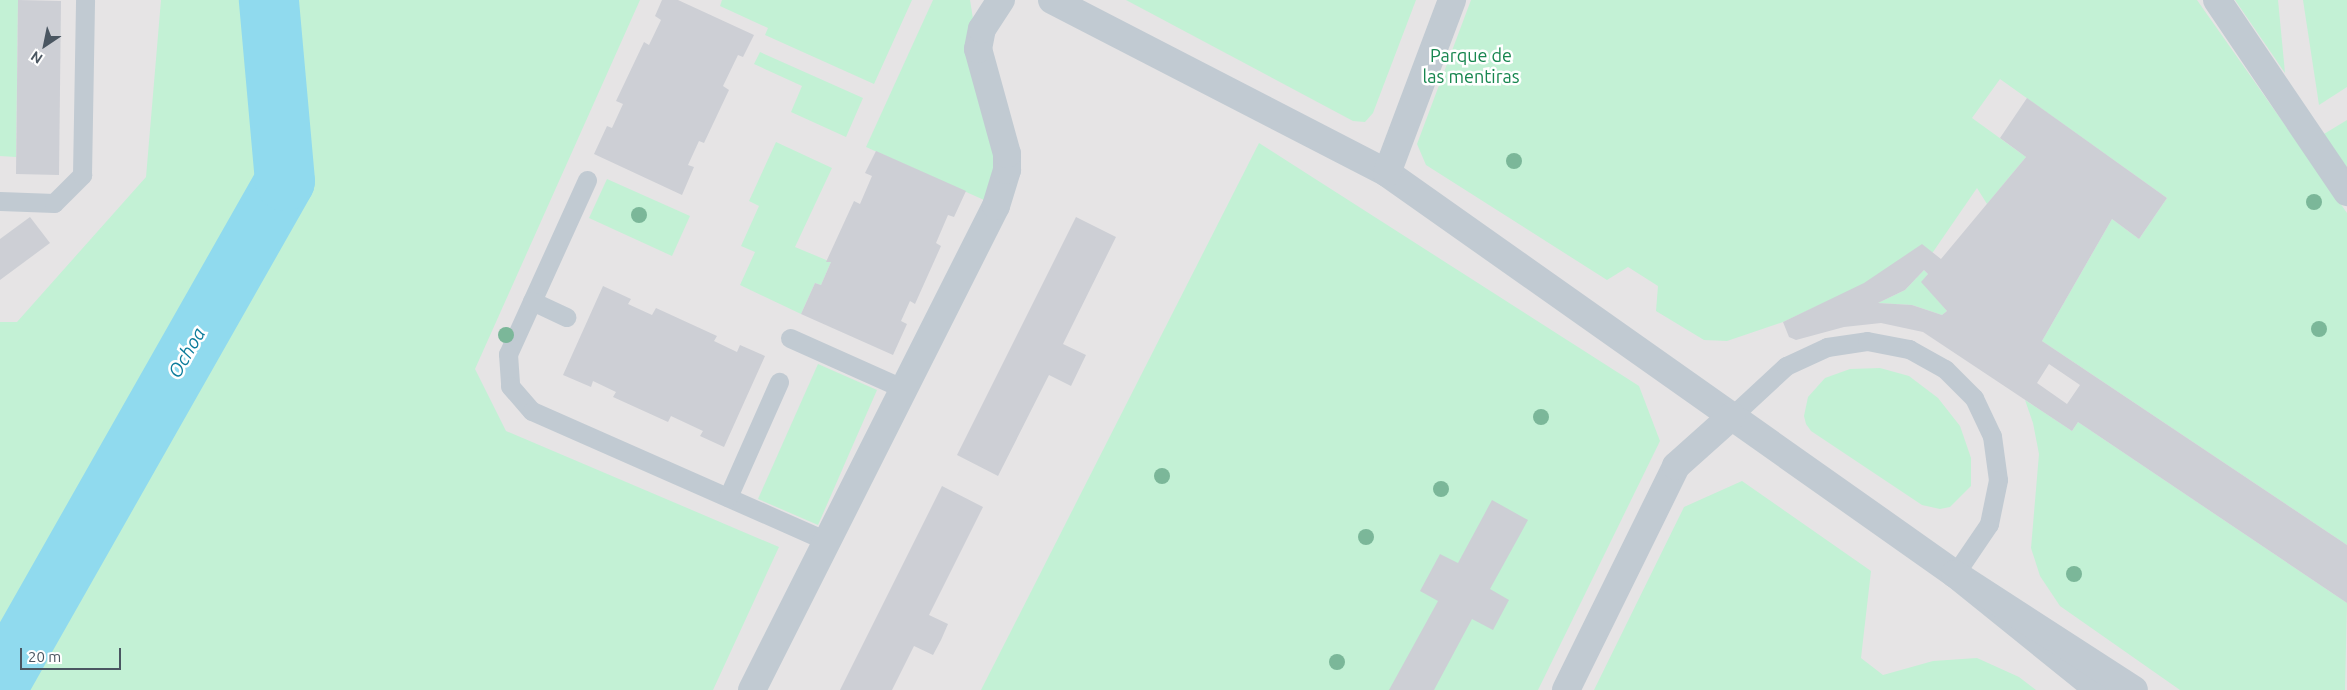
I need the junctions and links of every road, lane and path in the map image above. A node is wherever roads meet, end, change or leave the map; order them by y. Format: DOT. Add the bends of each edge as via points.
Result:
graph roads {
  1 [pos="85,0"];
  2 [pos="1000,0"];
  3 [pos="1052,0"];
  4 [pos="1452,0"];
  5 [pos="2217,0"];
  6 [pos="1387,173"];
  7 [pos="587,180"];
  8 [pos="2347,192"];
  9 [pos="0,202"];
  10 [pos="532,301"];
  11 [pos="567,317"];
  12 [pos="790,338"];
  13 [pos="778,382"];
  14 [pos="904,389"];
  15 [pos="1732,416"];
  16 [pos="728,497"];
  17 [pos="827,541"];
  18 [pos="1955,574"];
  19 [pos="752,690"];
  20 [pos="1566,690"];
  21 [pos="2099,690"];
  22 [pos="2134,690"];
  1 -- 9 [label="lane" via="82,175 54,203"];
  2 -- 14 [label="street" via="982,29 978,49 1007,154 1007,170 996,206"];
  3 -- 6 [label="street"];
  4 -- 6 [label="street"];
  5 -- 8 [label="street"];
  6 -- 15 [label="street"];
  7 -- 10 [label="lane"];
  10 -- 11 [label="lane"];
  10 -- 16 [label="lane" via="508,354 510,386 532,411"];
  12 -- 14 [label="lane"];
  13 -- 16 [label="lane"];
  14 -- 17 [label="street"];
  15 -- 18 [label="street"];
  15 -- 18 [label="lane" via="1786,366 1827,346 1868,341 1909,349 1945,369 1974,398 1992,436 1998,480 1989,524"];
  15 -- 20 [label="street" via="1676,466"];
  16 -- 17 [label="lane"];
  17 -- 19 [label="street"];
  18 -- 21 [label="street"];
  18 -- 22 [label="street"];
}
